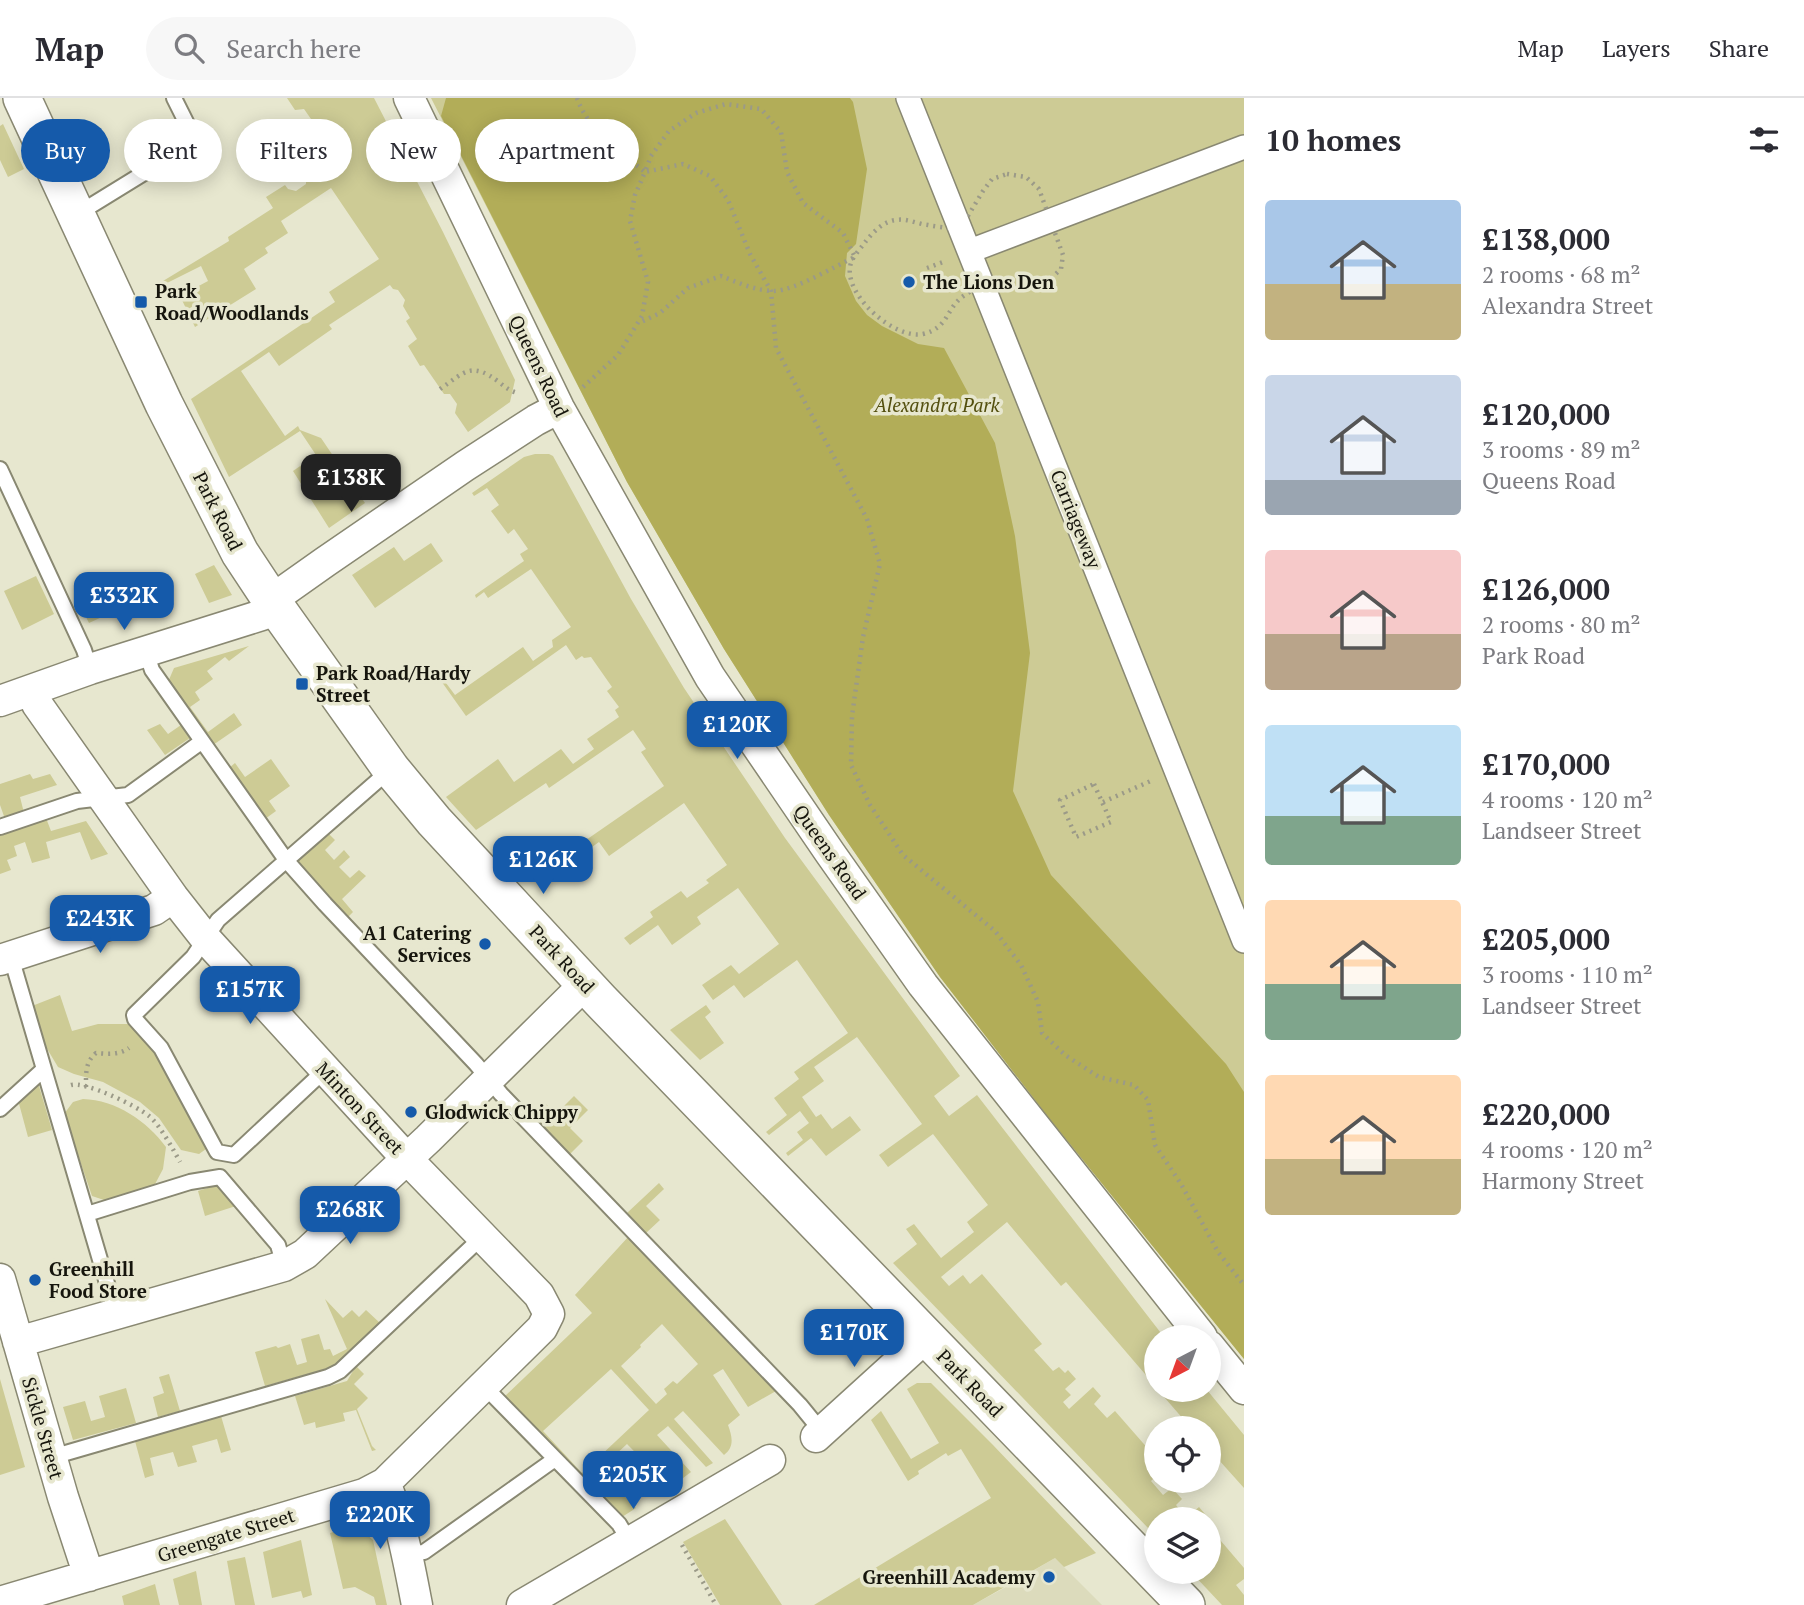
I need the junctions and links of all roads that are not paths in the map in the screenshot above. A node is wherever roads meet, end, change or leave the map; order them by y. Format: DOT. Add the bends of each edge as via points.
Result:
graph roads {
  1 [pos="22,98"];
  2 [pos="174,98"];
  3 [pos="410,98"];
  4 [pos="908,98"];
  5 [pos="1244,147"];
  6 [pos="76,213"];
  7 [pos="970,251"];
  8 [pos="559,408"];
  9 [pos="0,469"];
  10 [pos="273,603"];
  11 [pos="146,652"];
  12 [pos="90,669"];
  13 [pos="32,690"];
  14 [pos="0,701"];
  15 [pos="201,742"];
  16 [pos="391,769"];
  17 [pos="102,799"];
  18 [pos="0,827"];
  19 [pos="286,860"];
  20 [pos="173,897"];
  21 [pos="206,939"];
  22 [pos="1244,941"];
  23 [pos="5,958"];
  24 [pos="585,984"];
  25 [pos="44,1069"];
  26 [pos="325,1070"];
  27 [pos="488,1080"];
  28 [pos="0,1109"];
  29 [pos="407,1159"];
  30 [pos="87,1214"];
  31 [pos="482,1237"];
  32 [pos="284,1266"];
  33 [pos="0,1279"];
  34 [pos="117,1314"];
  35 [pos="549,1314"];
  36 [pos="1192,1325"];
  37 [pos="925,1338"];
  38 [pos="18,1342"];
  39 [pos="1222,1362"];
  40 [pos="484,1386"];
  41 [pos="1244,1389"];
  42 [pos="819,1435"];
  43 [pos="51,1457"];
  44 [pos="555,1459"];
  45 [pos="770,1460"];
  46 [pos="385,1483"];
  47 [pos="630,1542"];
  48 [pos="407,1553"];
  49 [pos="89,1576"];
  50 [pos="35,1599"];
  51 [pos="0,1602"];
  52 [pos="417,1605"];
  53 [pos="522,1605"];
  54 [pos="1186,1605"];
  1 -- 6 [label="street, Park Road"];
  2 -- 6 [label="lane" via="189,128 184,149"];
  3 -- 8 [label="street, Queens Road"];
  4 -- 7 [label="street, Carriageway"];
  5 -- 7 [label="street"];
  6 -- 10 [label="street, Park Road" via="164,404 240,554"];
  7 -- 22 [label="street, Carriageway"];
  8 -- 10 [label="street" via="465,466"];
  8 -- 36 [label="street, Queens Road" via="710,677 830,853 923,985"];
  9 -- 12 [label="lane"];
  10 -- 11 [label="street" via="262,615"];
  10 -- 16 [label="street, Park Road"];
  11 -- 12 [label="street"];
  11 -- 15 [label="lane" via="152,670"];
  12 -- 13 [label="street"];
  13 -- 14 [label="street"];
  13 -- 17 [label="street, Minton Street"];
  15 -- 17 [label="lane" via="128,795"];
  15 -- 19 [label="lane"];
  16 -- 19 [label="lane"];
  16 -- 24 [label="street, Park Road" via="433,821"];
  17 -- 18 [label="lane" via="78,801"];
  17 -- 20 [label="street, Minton Street"];
  19 -- 21 [label="lane" via="218,920"];
  19 -- 27 [label="lane"];
  20 -- 21 [label="street, Minton Street"];
  20 -- 23 [label="street" via="154,911"];
  21 -- 26 [label="street, Minton Street"];
  21 -- 26 [label="lane" via="134,1014 161,1048 217,1152 234,1155"];
  23 -- 25 [label="lane"];
  24 -- 27 [label="street"];
  24 -- 37 [label="street, Park Road"];
  25 -- 28 [label="lane"];
  25 -- 30 [label="lane"];
  26 -- 29 [label="street, Minton Street"];
  27 -- 29 [label="street"];
  27 -- 42 [label="lane" via="800,1405"];
  29 -- 31 [label="street, Minton Street"];
  29 -- 32 [label="street" via="305,1254"];
  30 -- 32 [label="lane" via="190,1182 220,1178 278,1245"];
  30 -- 34 [label="lane"];
  31 -- 35 [label="street, Minton Street" via="539,1295"];
  31 -- 43 [label="lane" via="340,1371"];
  32 -- 34 [label="street"];
  33 -- 38 [label="street, Sickle Street"];
  34 -- 38 [label="street"];
  35 -- 40 [label="street, Greengate Street" via="542,1328"];
  37 -- 42 [label="street"];
  37 -- 54 [label="street, Park Road"];
  38 -- 43 [label="street, Sickle Street"];
  39 -- 41 [label="street"];
  40 -- 44 [label="lane"];
  40 -- 46 [label="street, Greengate Street"];
  43 -- 49 [label="street, Sickle Street"];
  44 -- 47 [label="lane" via="619,1524"];
  44 -- 48 [label="lane" via="424,1552"];
  45 -- 47 [label="street"];
  46 -- 48 [label="street"];
  46 -- 49 [label="street, Greengate Street" via="364,1494"];
  47 -- 53 [label="street"];
  48 -- 52 [label="street"];
  49 -- 50 [label="street, Greengate Street"];
  50 -- 51 [label="street, Greengate Street"];
}
